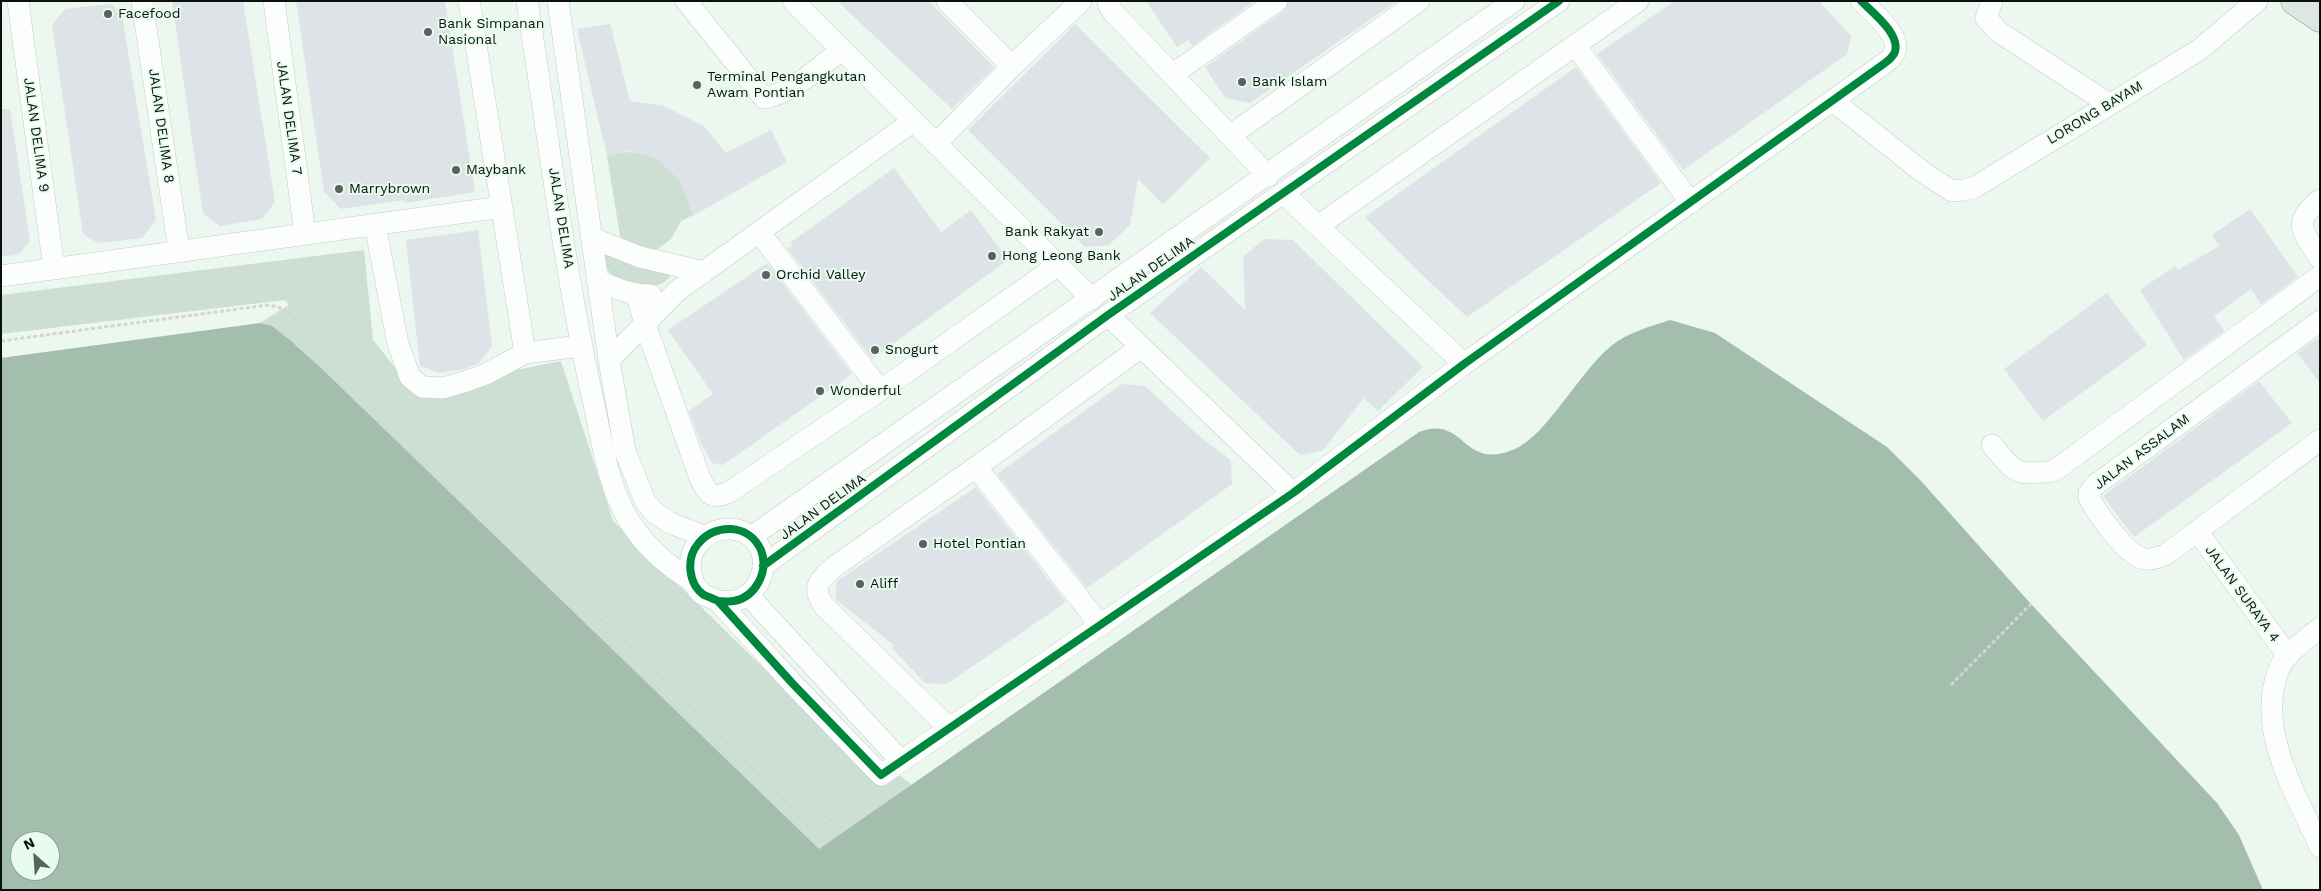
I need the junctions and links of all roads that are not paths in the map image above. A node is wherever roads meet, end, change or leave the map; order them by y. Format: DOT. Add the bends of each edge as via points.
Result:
graph roads {
  1 [pos="142,1"];
  2 [pos="274,1"];
  3 [pos="469,1"];
  4 [pos="527,1"];
  5 [pos="558,1"];
  6 [pos="686,1"];
  7 [pos="947,1"];
  8 [pos="1081,1"];
  9 [pos="1108,1"];
  10 [pos="1277,1"];
  11 [pos="1419,1"];
  12 [pos="1514,1"];
  13 [pos="1559,1"];
  14 [pos="1638,1"];
  15 [pos="1861,1"];
  16 [pos="1992,1"];
  17 [pos="2295,1"];
  18 [pos="795,2"];
  19 [pos="15,3"];
  20 [pos="2243,5"];
  21 [pos="2320,18"];
  22 [pos="1576,45"];
  23 [pos="842,50"];
  24 [pos="1012,66"];
  25 [pos="1173,74"];
  26 [pos="1833,101"];
  27 [pos="2109,104"];
  28 [pos="912,122"];
  29 [pos="1230,135"];
  30 [pos="936,144"];
  31 [pos="1268,176"];
  32 [pos="1282,192"];
  33 [pos="2320,200"];
  34 [pos="1691,203"];
  35 [pos="502,207"];
  36 [pos="375,225"];
  37 [pos="1318,226"];
  38 [pos="759,232"];
  39 [pos="305,234"];
  40 [pos="592,238"];
  41 [pos="179,251"];
  42 [pos="2320,259"];
  43 [pos="1058,265"];
  44 [pos="54,269"];
  45 [pos="704,272"];
  46 [pos="1,276"];
  47 [pos="2320,276"];
  48 [pos="597,279"];
  49 [pos="677,291"];
  50 [pos="637,295"];
  51 [pos="1092,299"];
  52 [pos="1108,315"];
  53 [pos="2320,320"];
  54 [pos="645,324"];
  55 [pos="581,346"];
  56 [pos="1141,347"];
  57 [pos="525,354"];
  58 [pos="609,360"];
  59 [pos="1464,364"];
  60 [pos="880,390"];
  61 [pos="2320,440"];
  62 [pos="1992,445"];
  63 [pos="976,467"];
  64 [pos="1293,493"];
  65 [pos="2197,531"];
  66 [pos="704,536"];
  67 [pos="751,537"];
  68 [pos="764,566"];
  69 [pos="693,581"];
  70 [pos="748,595"];
  71 [pos="718,601"];
  72 [pos="1101,626"];
  73 [pos="2320,628"];
  74 [pos="2288,656"];
  75 [pos="950,728"];
  76 [pos="901,761"];
  77 [pos="2320,847"];
  1 -- 41 [label="street, JALAN DELIMA 8"];
  2 -- 39 [label="street, JALAN DELIMA 7"];
  3 -- 35 [label="street"];
  4 -- 55 [label="street, JALAN DELIMA"];
  5 -- 40 [label="street, JALAN DELIMA"];
  6 -- 23 [label="street" via="764,98 774,97 810,75"];
  7 -- 24 [label="street"];
  8 -- 24 [label="street"];
  9 -- 25 [label="street" via="1114,13"];
  10 -- 25 [label="street"];
  11 -- 29 [label="street"];
  12 -- 31 [label="street, JALAN DELIMA"];
  13 -- 32 [label="street, JALAN DELIMA"];
  14 -- 22 [label="street"];
  15 -- 26 [label="street" via="1889,30 1896,43 1894,54"];
  16 -- 27 [label="street" via="1986,18 1999,32"];
  17 -- 21 [label="main road"];
  18 -- 23 [label="street"];
  19 -- 44 [label="street, JALAN DELIMA 9"];
  20 -- 27 [label="street, LORONG BAYAM" via="2199,50"];
  22 -- 34 [label="street"];
  22 -- 37 [label="street"];
  23 -- 28 [label="street"];
  24 -- 30 [label="street"];
  25 -- 29 [label="street"];
  26 -- 27 [label="street, LORONG BAYAM" via="1924,173 1952,190 1975,187"];
  26 -- 34 [label="street"];
  28 -- 30 [label="street"];
  28 -- 38 [label="street"];
  29 -- 31 [label="street"];
  30 -- 43 [label="street"];
  31 -- 51 [label="street, JALAN DELIMA"];
  32 -- 37 [label="street"];
  32 -- 52 [label="street, JALAN DELIMA"];
  33 -- 42 [label="street" via="2305,213 2302,221 2302,228"];
  34 -- 59 [label="street"];
  35 -- 36 [label="street"];
  35 -- 57 [label="street"];
  36 -- 39 [label="street"];
  36 -- 57 [label="street" via="398,344 410,377 415,382 422,387 443,388 486,374"];
  37 -- 59 [label="street"];
  38 -- 45 [label="street"];
  38 -- 60 [label="street"];
  39 -- 41 [label="street"];
  40 -- 45 [label="street" via="640,257"];
  40 -- 48 [label="street, JALAN DELIMA"];
  41 -- 44 [label="street"];
  43 -- 51 [label="street"];
  43 -- 60 [label="street"];
  44 -- 46 [label="street"];
  45 -- 49 [label="street"];
  47 -- 62 [label="street" via="2054,471 2023,474 2010,466"];
  48 -- 50 [label="street" via="612,288"];
  48 -- 58 [label="street, JALAN DELIMA"];
  49 -- 50 [label="street"];
  49 -- 54 [label="street"];
  50 -- 54 [label="street"];
  51 -- 67 [label="street, JALAN DELIMA"];
  52 -- 56 [label="street"];
  52 -- 68 [label="street, JALAN DELIMA"];
  53 -- 65 [label="street, JALAN ASSALAM" via="2094,486 2089,493 2096,510 2131,553 2144,559 2165,555"];
  54 -- 58 [label="street"];
  54 -- 60 [label="street" via="700,478 708,493 714,496 732,491"];
  55 -- 57 [label="street"];
  55 -- 69 [label="street, JALAN DELIMA" via="612,482 628,519 662,560"];
  56 -- 63 [label="street"];
  56 -- 64 [label="street"];
  58 -- 66 [label="street, JALAN DELIMA" via="625,451 645,501 670,524"];
  59 -- 64 [label="street"];
  61 -- 65 [label="street, JALAN ASSALAM"];
  63 -- 72 [label="street"];
  63 -- 75 [label="street" via="834,567 817,587 817,596 824,606"];
  64 -- 72 [label="street"];
  65 -- 74 [label="street, JALAN SURAYA 4"];
  66 -- 67 [label="street" via="719,529 736,529"];
  66 -- 69 [label="street" via="693,549 689,565"];
  67 -- 68 [label="street" via="760,550"];
  68 -- 70 [label="street" via="759,582"];
  69 -- 71 [label="street" via="703,594"];
  70 -- 71 [label="street" via="734,601"];
  70 -- 76 [label="street"];
  71 -- 76 [label="street" via="880,775"];
  72 -- 75 [label="street"];
  73 -- 74 [label="street"];
  74 -- 77 [label="street" via="2280,668 2275,686 2273,736"];
  75 -- 76 [label="street"];
}
